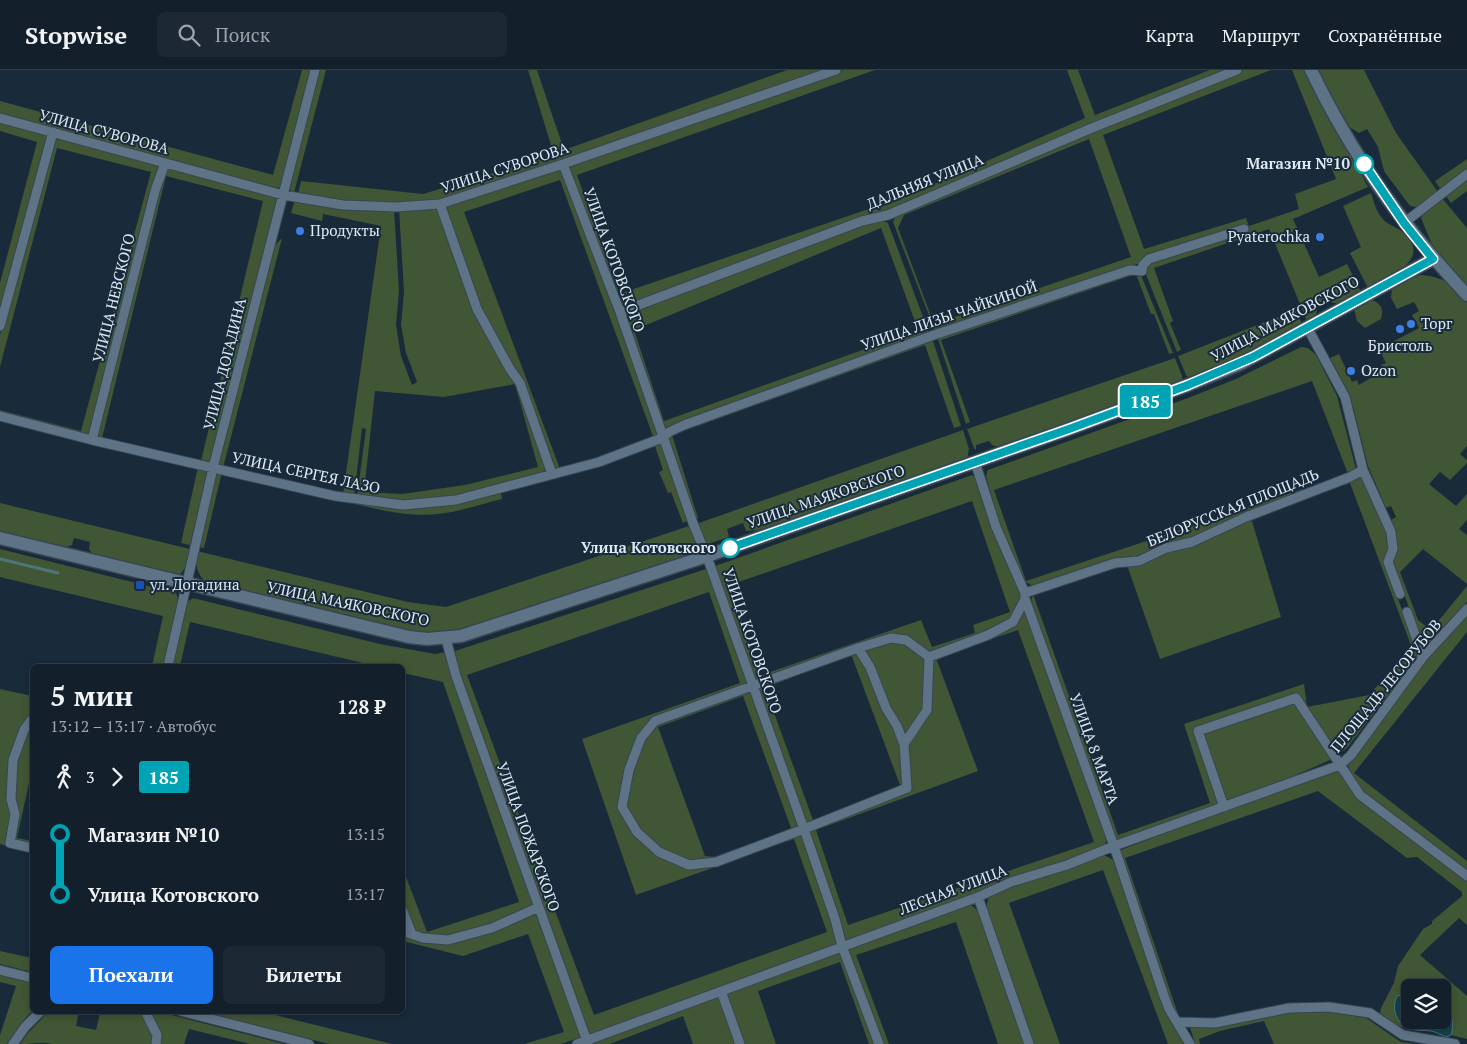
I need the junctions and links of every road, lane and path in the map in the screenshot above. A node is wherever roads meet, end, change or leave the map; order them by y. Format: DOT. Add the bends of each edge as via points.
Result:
graph roads {
  1 [pos="315,70"];
  2 [pos="836,70"];
  3 [pos="1237,70"];
  4 [pos="1311,70"];
  5 [pos="0,118"];
  6 [pos="53,132"];
  7 [pos="166,164"];
  8 [pos="563,164"];
  9 [pos="1467,174"];
  10 [pos="283,194"];
  11 [pos="440,204"];
  12 [pos="1404,223"];
  13 [pos="1244,229"];
  14 [pos="1433,259"];
  15 [pos="1467,295"];
  16 [pos="620,312"];
  17 [pos="0,326"];
  18 [pos="1307,327"];
  19 [pos="0,416"];
  20 [pos="662,438"];
  21 [pos="92,440"];
  22 [pos="975,462"];
  23 [pos="213,468"];
  24 [pos="1363,470"];
  25 [pos="552,474"];
  26 [pos="0,538"];
  27 [pos="707,556"];
  28 [pos="186,583"];
  29 [pos="1400,594"];
  30 [pos="1025,596"];
  31 [pos="1467,609"];
  32 [pos="1407,612"];
  33 [pos="446,638"];
  34 [pos="858,648"];
  35 [pos="929,657"];
  36 [pos="1423,657"];
  37 [pos="168,664"];
  38 [pos="753,687"];
  39 [pos="30,722"];
  40 [pos="904,744"];
  41 [pos="1340,765"];
  42 [pos="1224,807"];
  43 [pos="804,829"];
  44 [pos="1114,846"];
  45 [pos="30,848"];
  46 [pos="1467,876"];
  47 [pos="978,897"];
  48 [pos="539,907"];
  49 [pos="407,932"];
  50 [pos="842,946"];
  51 [pos="0,970"];
  52 [pos="30,978"];
  53 [pos="721,992"];
  54 [pos="38,1014"];
  55 [pos="146,1014"];
  56 [pos="191,1014"];
  57 [pos="1178,1022"];
  58 [pos="297,1042"];
  59 [pos="587,1042"];
  60 [pos="13,1044"];
  61 [pos="156,1044"];
  62 [pos="310,1044"];
  63 [pos="577,1044"];
  64 [pos="740,1044"];
  65 [pos="879,1044"];
  66 [pos="1029,1044"];
  67 [pos="1190,1044"];
  68 [pos="1455,1044"];
  1 -- 10 [label="street, УЛИЦА ДОГАДИНА"];
  2 -- 8 [label="street, УЛИЦА СУВОРОВА"];
  3 -- 16 [label="street, ДАЛЬНЯЯ УЛИЦА" via="888,215"];
  4 -- 12 [label="main road" via="1338,124"];
  5 -- 6 [label="street, УЛИЦА СУВОРОВА"];
  6 -- 7 [label="street, УЛИЦА СУВОРОВА"];
  6 -- 17 [label="street"];
  7 -- 10 [label="street, УЛИЦА СУВОРОВА"];
  7 -- 21 [label="street, УЛИЦА НЕВСКОГО" via="155,191"];
  8 -- 11 [label="street, УЛИЦА СУВОРОВА"];
  8 -- 16 [label="street, УЛИЦА КОТОВСКОГО"];
  9 -- 12 [label="street"];
  10 -- 11 [label="street, УЛИЦА СУВОРОВА" via="343,205 396,207"];
  10 -- 23 [label="street, УЛИЦА ДОГАДИНА"];
  11 -- 25 [label="street" via="477,309 520,383"];
  12 -- 14 [label="main road"];
  13 -- 20 [label="street, УЛИЦА ЛИЗЫ ЧАЙКИНОЙ" via="1149,259 1143,264 1142,271 1130,270 924,338 684,425"];
  14 -- 15 [label="main road"];
  14 -- 18 [label="main road, УЛИЦА МАЯКОВСКОГО"];
  16 -- 20 [label="street, УЛИЦА КОТОВСКОГО"];
  18 -- 22 [label="main road, УЛИЦА МАЯКОВСКОГО" via="1240,364"];
  18 -- 24 [label="street" via="1345,397"];
  19 -- 21 [label="street, УЛИЦА СЕРГЕЯ ЛАЗО"];
  20 -- 25 [label="street, УЛИЦА СЕРГЕЯ ЛАЗО" via="598,462"];
  20 -- 27 [label="street, УЛИЦА КОТОВСКОГО"];
  21 -- 23 [label="street, УЛИЦА СЕРГЕЯ ЛАЗО"];
  22 -- 27 [label="main road, УЛИЦА МАЯКОВСКОГО"];
  22 -- 30 [label="street, УЛИЦА 8 МАРТА" via="996,527"];
  23 -- 25 [label="street, УЛИЦА СЕРГЕЯ ЛАЗО" via="335,496 403,505 456,500"];
  23 -- 28 [label="street, УЛИЦА ДОГАДИНА"];
  24 -- 29 [label="street" via="1391,532 1393,549 1388,562"];
  24 -- 30 [label="street, БЕЛОРУССКАЯ ПЛОЩАДЬ" via="1192,542 1166,548 1139,561 1115,562"];
  26 -- 28 [label="main road, УЛИЦА МАЯКОВСКОГО"];
  27 -- 33 [label="main road, УЛИЦА МАЯКОВСКОГО" via="476,632"];
  27 -- 38 [label="street, УЛИЦА КОТОВСКОГО"];
  28 -- 33 [label="main road, УЛИЦА МАЯКОВСКОГО" via="409,637"];
  28 -- 37 [label="street, УЛИЦА ДОГАДИНА"];
  30 -- 35 [label="street" via="1013,622"];
  30 -- 44 [label="street, УЛИЦА 8 МАРТА"];
  31 -- 36 [label="street, ПЛОЩАДЬ ЛЕСОРУБОВ"];
  32 -- 36 [label="street"];
  33 -- 48 [label="street, УЛИЦА ПОЖАРСКОГО" via="456,676"];
  34 -- 35 [label="street" via="891,638 906,640"];
  34 -- 38 [label="street"];
  34 -- 40 [label="street" via="870,667"];
  35 -- 40 [label="street" via="927,710"];
  36 -- 41 [label="street, ПЛОЩАДЬ ЛЕСОРУБОВ" via="1351,755"];
  38 -- 43 [label="street, УЛИЦА КОТОВСКОГО"];
  38 -- 43 [label="street" via="655,721 641,738 629,770 622,807 637,832 659,852 689,864 716,862"];
  39 -- 45 [label="street" via="13,760 11,799 15,814 10,843"];
  40 -- 43 [label="street" via="907,788"];
  41 -- 42 [label="street, ЛЕСНАЯ УЛИЦА"];
  41 -- 42 [label="street" via="1296,698 1198,732"];
  41 -- 46 [label="street, ПЛОЩАДЬ ЛЕСОРУБОВ" via="1360,795"];
  42 -- 44 [label="street, ЛЕСНАЯ УЛИЦА"];
  43 -- 50 [label="street, УЛИЦА КОТОВСКОГО"];
  44 -- 47 [label="street, ЛЕСНАЯ УЛИЦА"];
  44 -- 57 [label="street, УЛИЦА 8 МАРТА" via="1168,1009"];
  47 -- 50 [label="street, ЛЕСНАЯ УЛИЦА"];
  47 -- 66 [label="street"];
  48 -- 49 [label="street" via="492,928 448,940 423,938"];
  48 -- 59 [label="street, УЛИЦА ПОЖАРСКОГО"];
  50 -- 53 [label="street, ЛЕСНАЯ УЛИЦА"];
  50 -- 65 [label="street, УЛИЦА КОТОВСКОГО"];
  51 -- 52 [label="street"];
  53 -- 59 [label="street, ЛЕСНАЯ УЛИЦА"];
  53 -- 64 [label="street"];
  54 -- 60 [label="street"];
  55 -- 61 [label="street" via="157,1035"];
  56 -- 58 [label="street"];
  57 -- 67 [label="street, УЛИЦА 8 МАРТА"];
  57 -- 68 [label="street" via="1215,1023 1289,1008 1329,1007 1370,1013 1403,1035"];
  58 -- 62 [label="street"];
  59 -- 63 [label="street, ЛЕСНАЯ УЛИЦА"];
}
